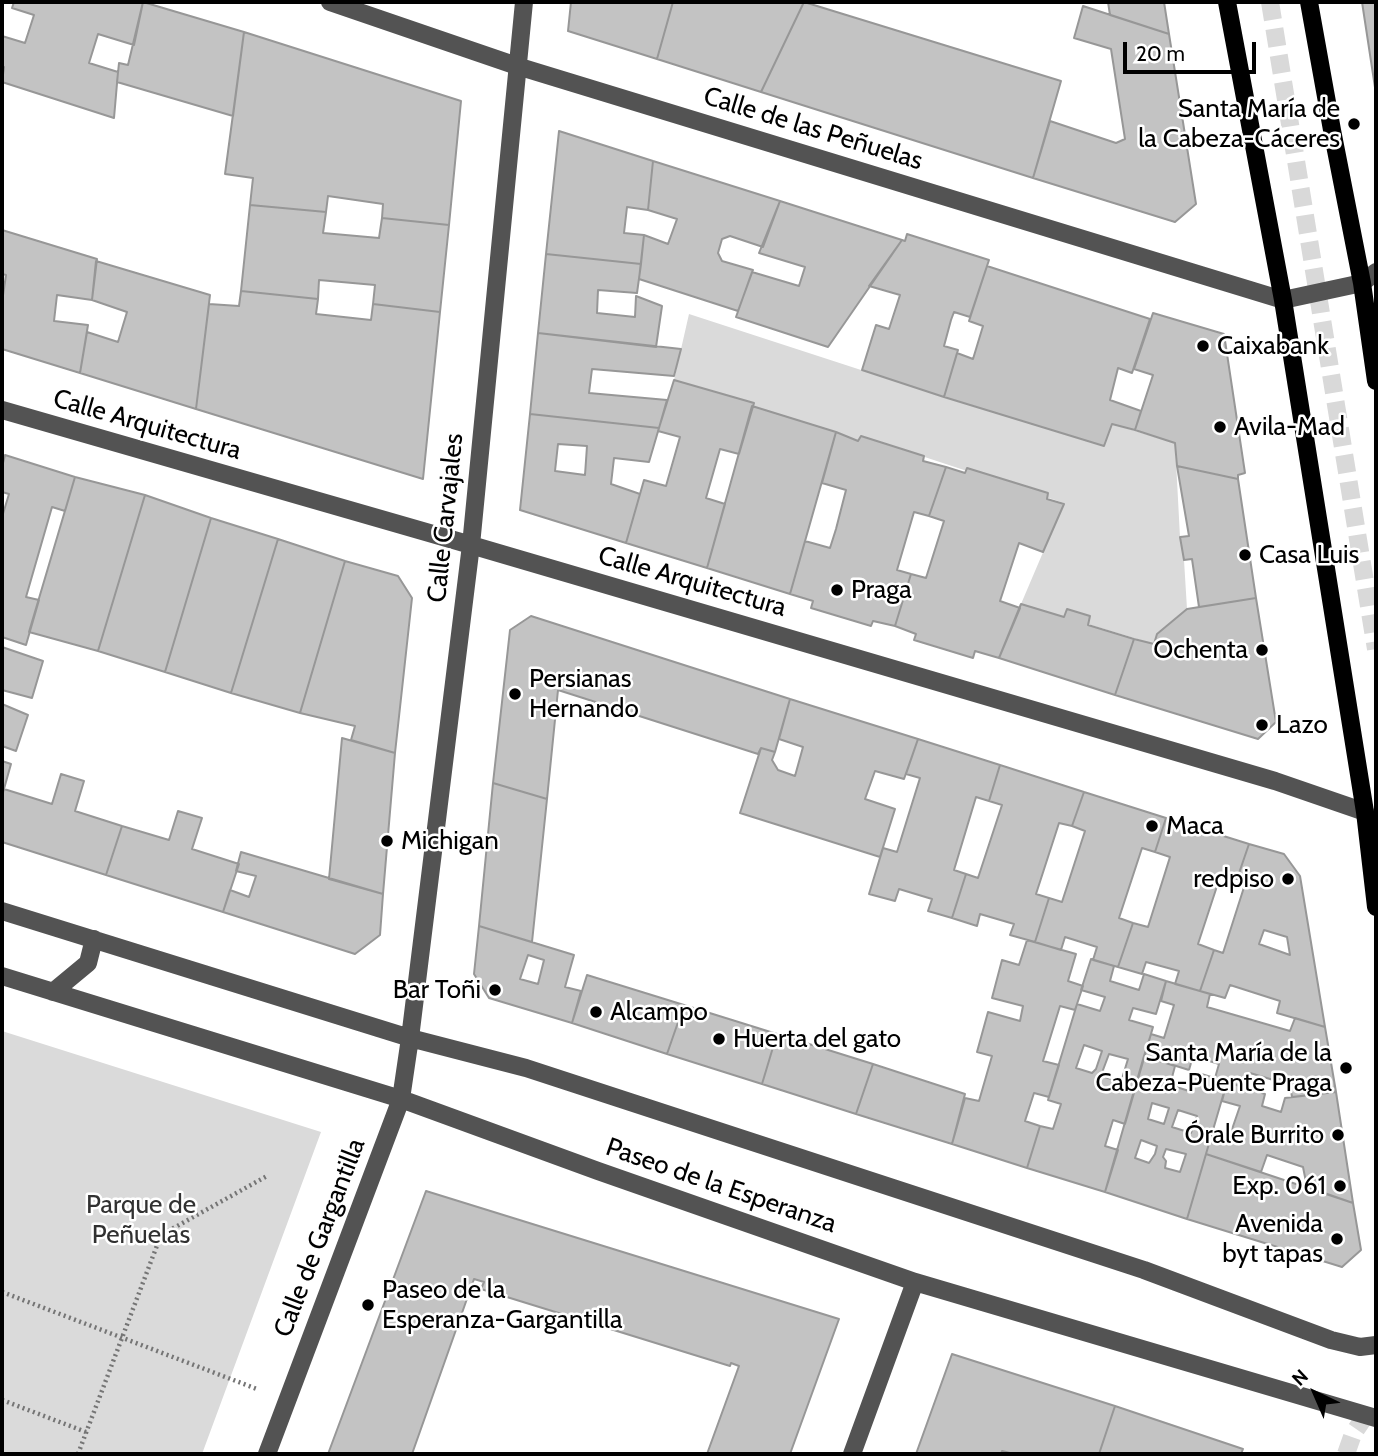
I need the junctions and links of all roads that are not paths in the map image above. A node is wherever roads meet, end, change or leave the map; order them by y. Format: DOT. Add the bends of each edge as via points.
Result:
graph roads {
  1 [pos="330,2"];
  2 [pos="524,2"];
  3 [pos="1227,2"];
  4 [pos="1309,2"];
  5 [pos="517,66"];
  6 [pos="1376,272"];
  7 [pos="1362,283"];
  8 [pos="1283,300"];
  9 [pos="1376,381"];
  10 [pos="2,410"];
  11 [pos="471,545"];
  12 [pos="1366,812"];
  13 [pos="1376,907"];
  14 [pos="2,911"];
  15 [pos="94,939"];
  16 [pos="2,976"];
  17 [pos="53,992"];
  18 [pos="410,1038"];
  19 [pos="401,1099"];
  20 [pos="915,1282"];
  21 [pos="1376,1345"];
  22 [pos="1376,1419"];
  23 [pos="267,1454"];
  24 [pos="852,1454"];
  1 -- 5 [label="street, Calle de las Peñuelas"];
  2 -- 5 [label="street, Calle Carvajales"];
  3 -- 8 [label="main road"];
  4 -- 7 [label="main road"];
  5 -- 8 [label="street, Calle de las Peñuelas"];
  5 -- 11 [label="street, Calle Carvajales"];
  6 -- 7 [label="street"];
  7 -- 8 [label="street"];
  7 -- 9 [label="main road"];
  8 -- 12 [label="main road"];
  10 -- 11 [label="street, Calle Arquitectura"];
  11 -- 12 [label="street, Calle Arquitectura" via="1275,781"];
  11 -- 18 [label="street, Calle Carvajales"];
  12 -- 13 [label="main road"];
  14 -- 15 [label="street, Paseo de la Esperanza"];
  15 -- 17 [label="street" via="88,964"];
  15 -- 18 [label="street, Paseo de la Esperanza"];
  16 -- 17 [label="street, Paseo de la Esperanza"];
  17 -- 19 [label="street, Paseo de la Esperanza"];
  18 -- 19 [label="street, Calle de Gargantilla"];
  18 -- 21 [label="street, Paseo de la Esperanza" via="526,1068 1092,1253 1331,1340 1360,1347"];
  19 -- 20 [label="street, Paseo de la Esperanza"];
  19 -- 23 [label="street, Calle de Gargantilla"];
  20 -- 22 [label="street, Paseo de la Esperanza"];
  20 -- 24 [label="street"];
}
